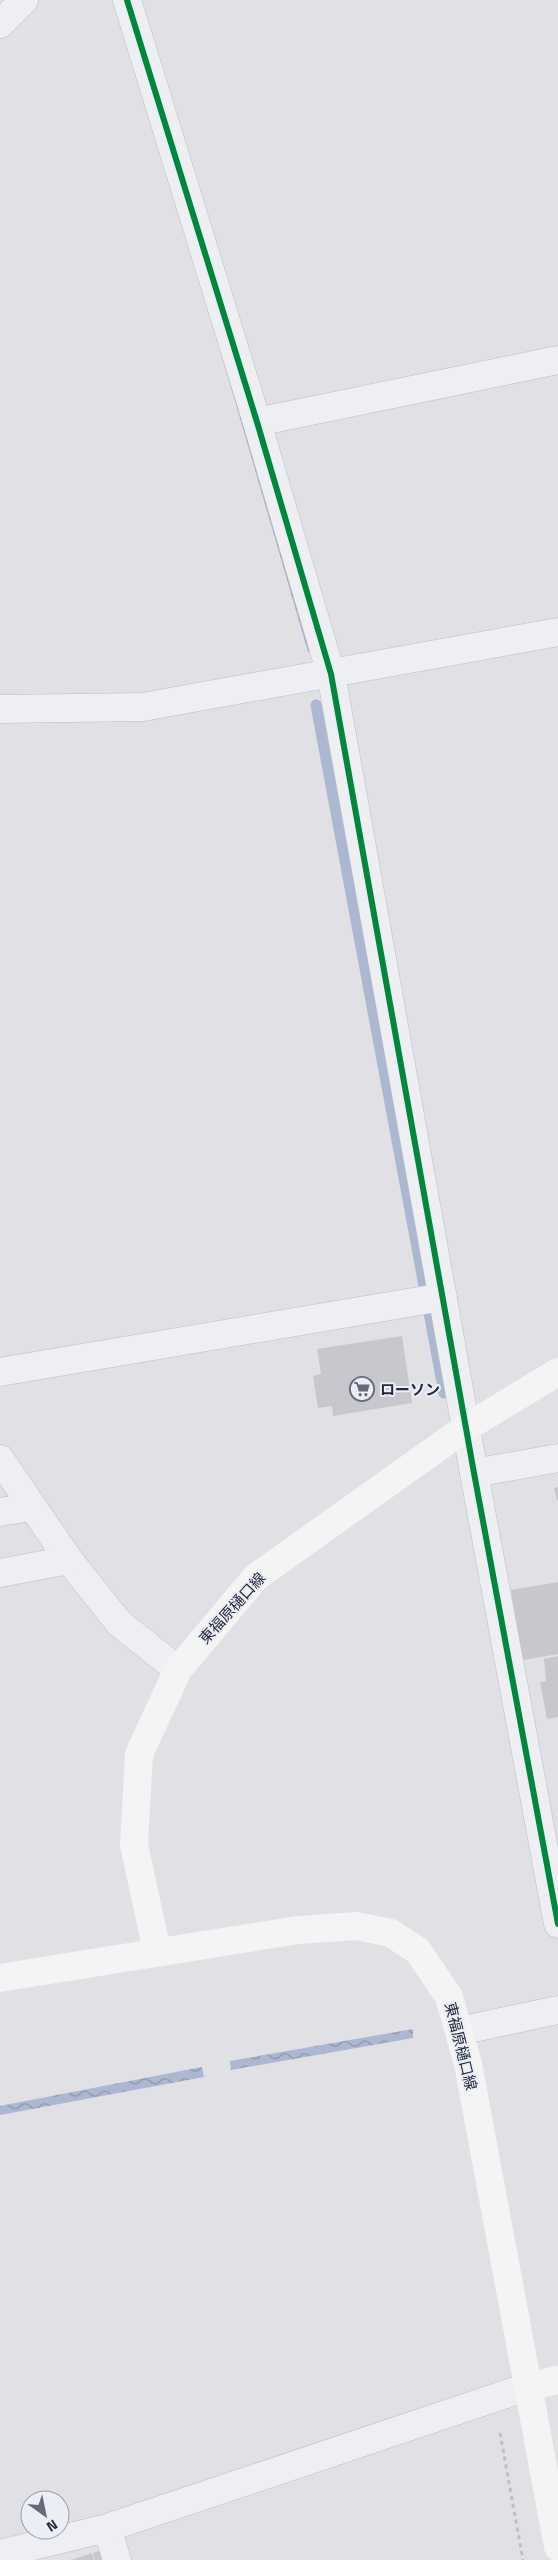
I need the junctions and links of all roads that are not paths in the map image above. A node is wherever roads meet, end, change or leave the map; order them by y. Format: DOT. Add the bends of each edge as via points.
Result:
graph roads {
  1 [pos="24,0"];
  2 [pos="127,0"];
  3 [pos="0,24"];
  4 [pos="558,360"];
  5 [pos="257,422"];
  6 [pos="558,632"];
  7 [pos="331,674"];
  8 [pos="0,709"];
  9 [pos="444,1297"];
  10 [pos="0,1372"];
  11 [pos="558,1372"];
  12 [pos="467,1427"];
  13 [pos="558,1458"];
  14 [pos="0,1459"];
  15 [pos="474,1474"];
  16 [pos="30,1506"];
  17 [pos="0,1512"];
  18 [pos="69,1560"];
  19 [pos="0,1573"];
  20 [pos="178,1670"];
  21 [pos="558,1924"];
  22 [pos="157,1951"];
  23 [pos="0,1978"];
  24 [pos="558,2010"];
  25 [pos="459,2031"];
  26 [pos="558,2380"];
  27 [pos="530,2386"];
  28 [pos="107,2528"];
  29 [pos="558,2547"];
  30 [pos="0,2554"];
  31 [pos="117,2560"];
  1 -- 3 [label="street"];
  2 -- 5 [label="street"];
  4 -- 5 [label="street"];
  5 -- 7 [label="street"];
  6 -- 7 [label="street"];
  7 -- 8 [label="street" via="143,708"];
  7 -- 9 [label="street"];
  9 -- 10 [label="street"];
  9 -- 12 [label="street"];
  11 -- 12 [label="main road, 東福原樋口線"];
  12 -- 15 [label="street"];
  12 -- 20 [label="main road, 東福原樋口線" via="256,1577"];
  13 -- 15 [label="street"];
  14 -- 16 [label="street"];
  15 -- 21 [label="street"];
  16 -- 17 [label="street"];
  16 -- 18 [label="street"];
  18 -- 19 [label="street"];
  18 -- 20 [label="street" via="119,1623"];
  20 -- 22 [label="main road, 東福原樋口線" via="139,1754 134,1844"];
  22 -- 23 [label="main road, 東福原樋口線"];
  22 -- 25 [label="main road, 東福原樋口線" via="298,1930 356,1926 391,1933 418,1951 449,1997"];
  24 -- 25 [label="street"];
  25 -- 27 [label="main road, 東福原樋口線"];
  26 -- 27 [label="main road"];
  27 -- 28 [label="street"];
  27 -- 29 [label="main road, 東福原樋口線"];
  28 -- 30 [label="street"];
  28 -- 31 [label="street"];
}
